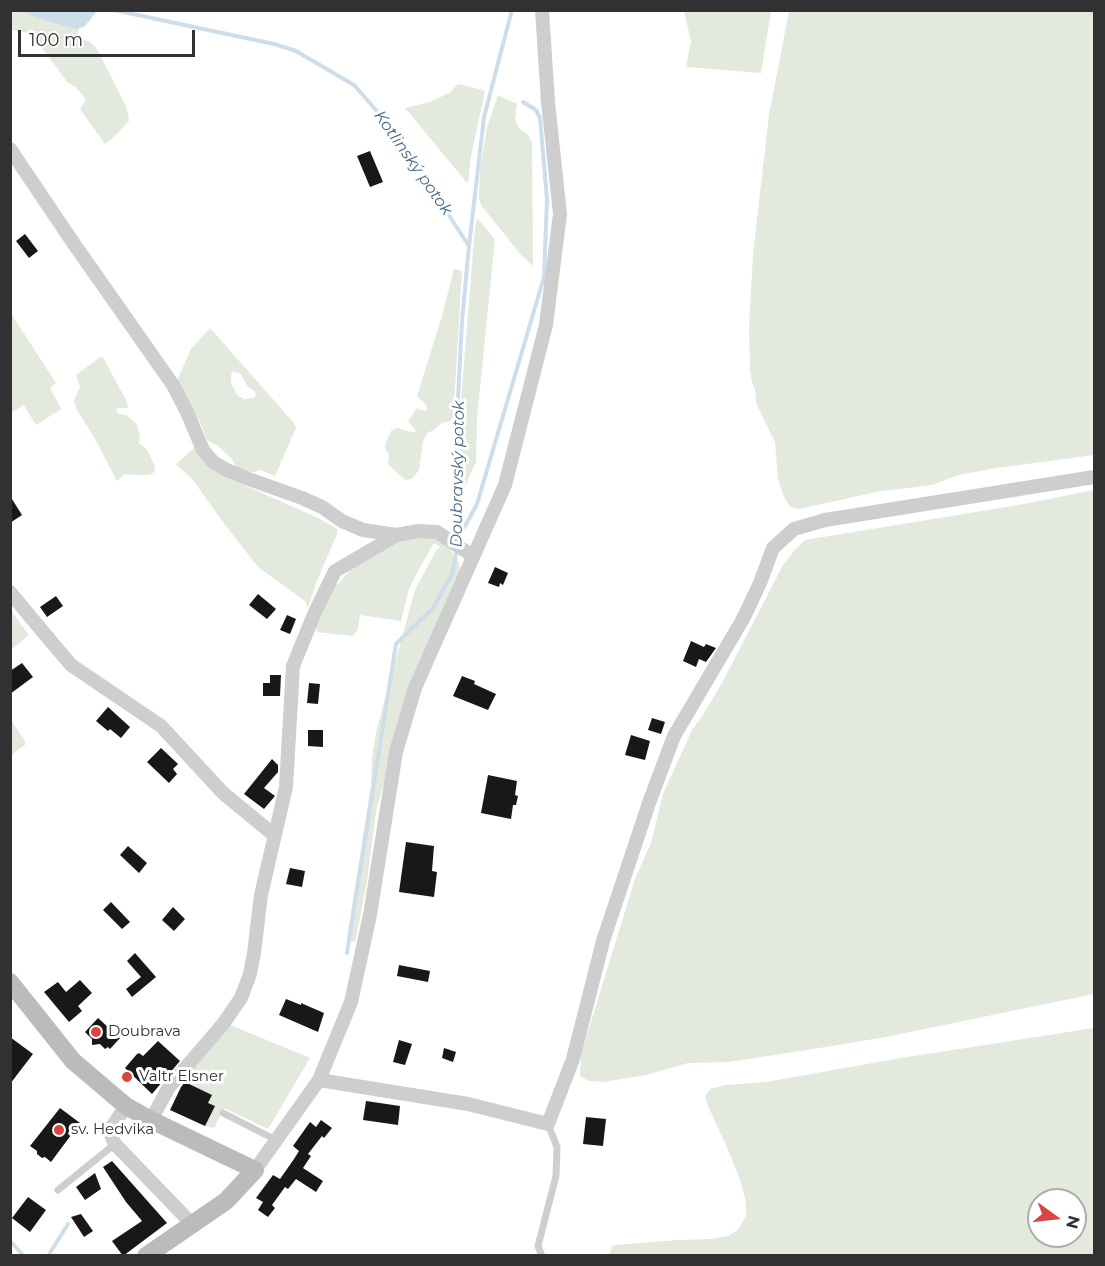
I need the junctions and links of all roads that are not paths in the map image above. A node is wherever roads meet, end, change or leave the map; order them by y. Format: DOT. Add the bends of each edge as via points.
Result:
graph roads {
  1 [pos="542,10"];
  2 [pos="10,149"];
  3 [pos="1095,477"];
  4 [pos="397,535"];
  5 [pos="473,556"];
  6 [pos="10,592"];
  7 [pos="274,835"];
  8 [pos="10,982"];
  9 [pos="319,1080"];
  10 [pos="126,1106"];
  11 [pos="224,1113"];
  12 [pos="151,1120"];
  13 [pos="548,1124"];
  14 [pos="276,1140"];
  15 [pos="115,1144"];
  16 [pos="255,1170"];
  17 [pos="58,1190"];
  18 [pos="192,1224"];
  19 [pos="146,1256"];
  20 [pos="542,1256"];
  1 -- 5 [label="street" via="560,214 549,303 505,485"];
  2 -- 4 [label="street" via="173,385 203,450 213,462 322,507 363,530"];
  3 -- 13 [label="street" via="825,520 794,529 773,548 743,619 674,736 603,941 573,1059"];
  4 -- 5 [label="street" via="437,532"];
  4 -- 7 [label="street" via="335,571 315,612 293,666 286,788"];
  5 -- 9 [label="street" via="415,688 396,752 370,915 351,1002"];
  6 -- 7 [label="street" via="71,665 161,726 223,794"];
  7 -- 12 [label="street" via="261,895 255,953 241,998 169,1087"];
  8 -- 10 [label="street" via="73,1061"];
  9 -- 13 [label="street" via="468,1104"];
  9 -- 14 [label="street"];
  10 -- 12 [label="street"];
  10 -- 15 [label="street" via="112,1126"];
  11 -- 14 [label="lane"];
  12 -- 16 [label="street"];
  13 -- 20 [label="lane" via="557,1147 556,1176 538,1246"];
  14 -- 16 [label="street"];
  15 -- 17 [label="lane"];
  15 -- 18 [label="street"];
  16 -- 18 [label="street" via="226,1201"];
  18 -- 19 [label="street"];
}
